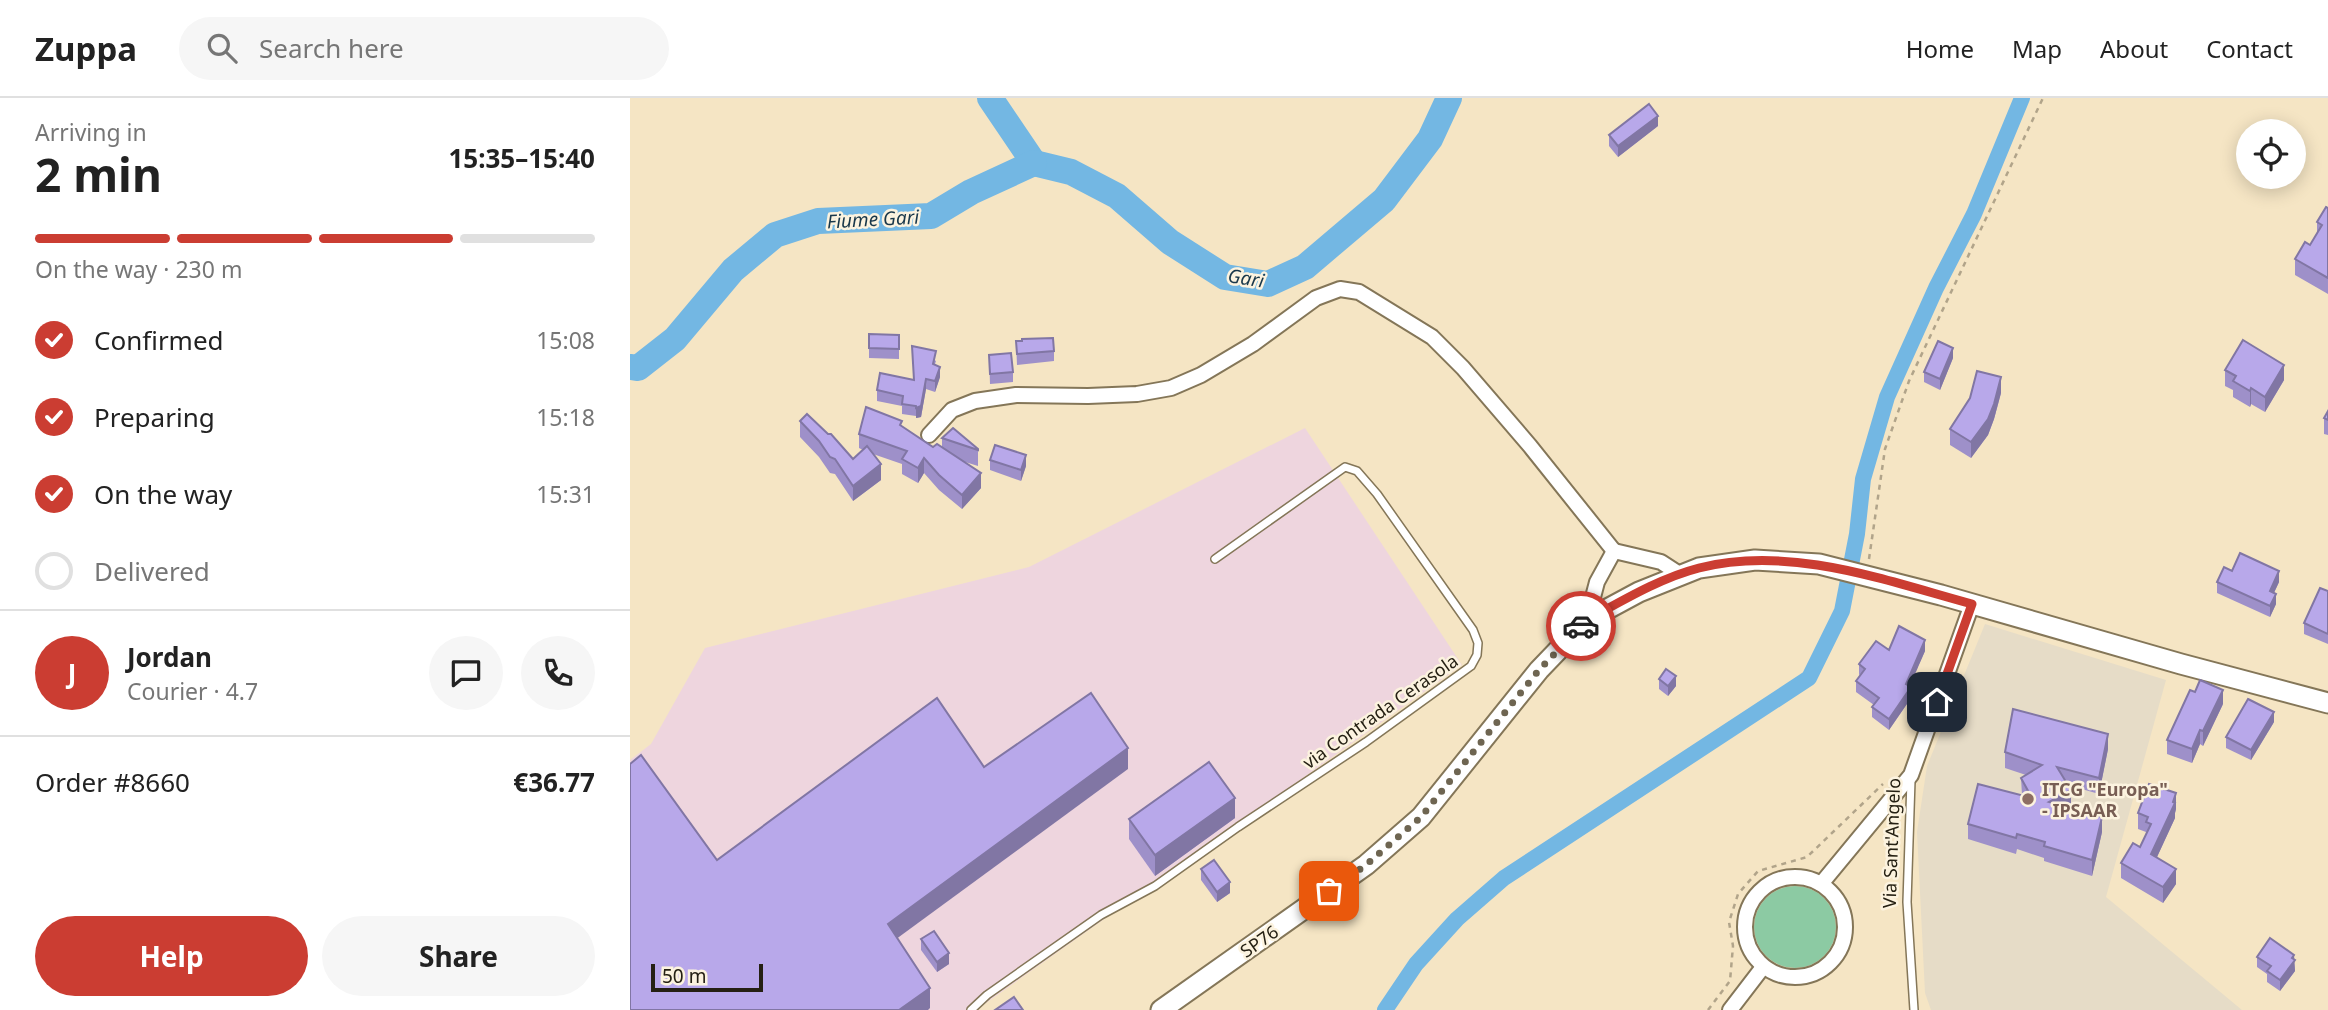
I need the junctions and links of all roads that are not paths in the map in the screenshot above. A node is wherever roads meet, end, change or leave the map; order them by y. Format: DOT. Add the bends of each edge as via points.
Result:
graph roads {
  1 [pos="929,435"];
  2 [pos="1614,551"];
  3 [pos="1215,559"];
  4 [pos="1681,575"];
  5 [pos="1972,604"];
  6 [pos="1587,620"];
  7 [pos="2328,702"];
  8 [pos="1911,775"];
  9 [pos="1821,884"];
  10 [pos="1763,967"];
  11 [pos="971,1010"];
  12 [pos="1161,1010"];
  13 [pos="1730,1010"];
  14 [pos="1914,1010"];
  1 -- 2 [label="street" via="952,410 975,401 1016,395 1136,394 1171,388 1253,344 1316,298 1340,289 1360,292 1432,337 1463,368"];
  2 -- 4 [label="street" via="1661,562"];
  2 -- 6 [label="street" via="1597,582"];
  3 -- 11 [label="lane, via Contrada Cerasola" via="1345,467 1357,471 1462,612 1478,643 1478,655 1471,666 1366,742 1155,886 1101,915"];
  4 -- 5 [label="street, SP76" via="1755,560 1819,565"];
  4 -- 6 [label="street, SP76"];
  5 -- 7 [label="street, SP76"];
  5 -- 8 [label="street, Via Sant'Angelo"];
  6 -- 12 [label="street, SP76" via="1539,670 1421,817 1366,865"];
  8 -- 9 [label="street"];
  8 -- 14 [label="lane, Via Sant'Angelo" via="1908,902"];
  9 -- 10 [label="street" via="1798,877 1774,881 1750,904 1745,938"];
  9 -- 10 [label="street" via="1842,908 1846,924 1838,956 1811,975 1795,978"];
  10 -- 13 [label="street"];
}
